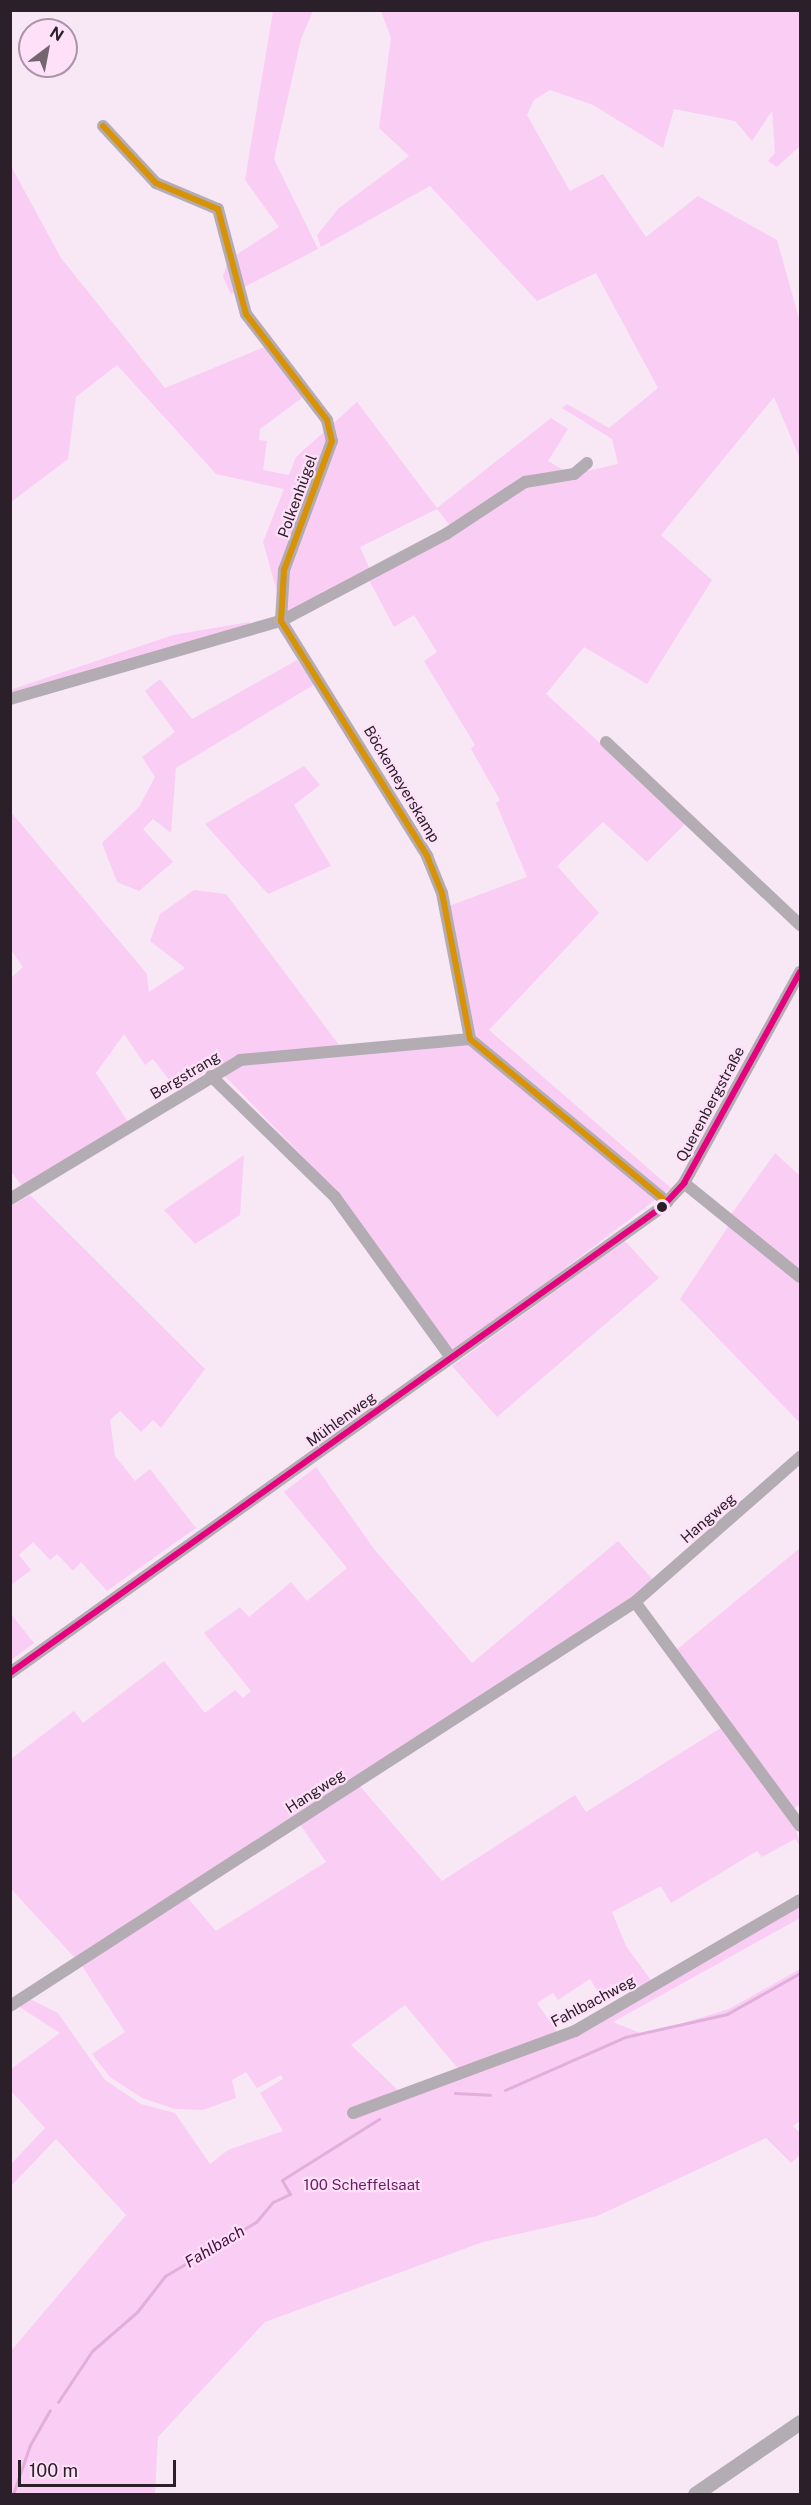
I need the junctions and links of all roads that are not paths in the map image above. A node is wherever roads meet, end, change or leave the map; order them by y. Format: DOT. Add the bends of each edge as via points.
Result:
graph roads {
  1 [pos="103,126"];
  2 [pos="587,463"];
  3 [pos="281,621"];
  4 [pos="10,699"];
  5 [pos="606,742"];
  6 [pos="801,925"];
  7 [pos="801,972"];
  8 [pos="470,1039"];
  9 [pos="211,1076"];
  10 [pos="684,1183"];
  11 [pos="10,1198"];
  12 [pos="668,1202"];
  13 [pos="801,1277"];
  14 [pos="451,1358"];
  15 [pos="801,1457"];
  16 [pos="635,1602"];
  17 [pos="10,1673"];
  18 [pos="801,1826"];
  19 [pos="801,1900"];
  20 [pos="10,2006"];
  21 [pos="353,2113"];
  22 [pos="801,2422"];
  23 [pos="696,2494"];
  1 -- 3 [label="street, Polkenhügel" via="156,183 218,209 246,314 327,420 332,441 284,570"];
  2 -- 3 [label="street" via="574,474 525,482 446,534"];
  3 -- 4 [label="street"];
  3 -- 8 [label="street, Böckemeyerskamp" via="375,764 427,856 442,893"];
  5 -- 6 [label="street"];
  7 -- 10 [label="street, Querenbergstraße"];
  8 -- 9 [label="street, Bergstrang" via="240,1060"];
  8 -- 12 [label="street"];
  9 -- 11 [label="street, Bergstrang"];
  9 -- 14 [label="street" via="335,1197"];
  10 -- 12 [label="street, Mühlenweg"];
  10 -- 13 [label="street, Querenbergstraße"];
  12 -- 14 [label="street, Mühlenweg"];
  14 -- 17 [label="street, Mühlenweg"];
  15 -- 16 [label="street, Hangweg"];
  16 -- 18 [label="street"];
  16 -- 20 [label="street, Hangweg"];
  19 -- 21 [label="street, Fahlbachweg" via="575,2031"];
  22 -- 23 [label="street"];
}
